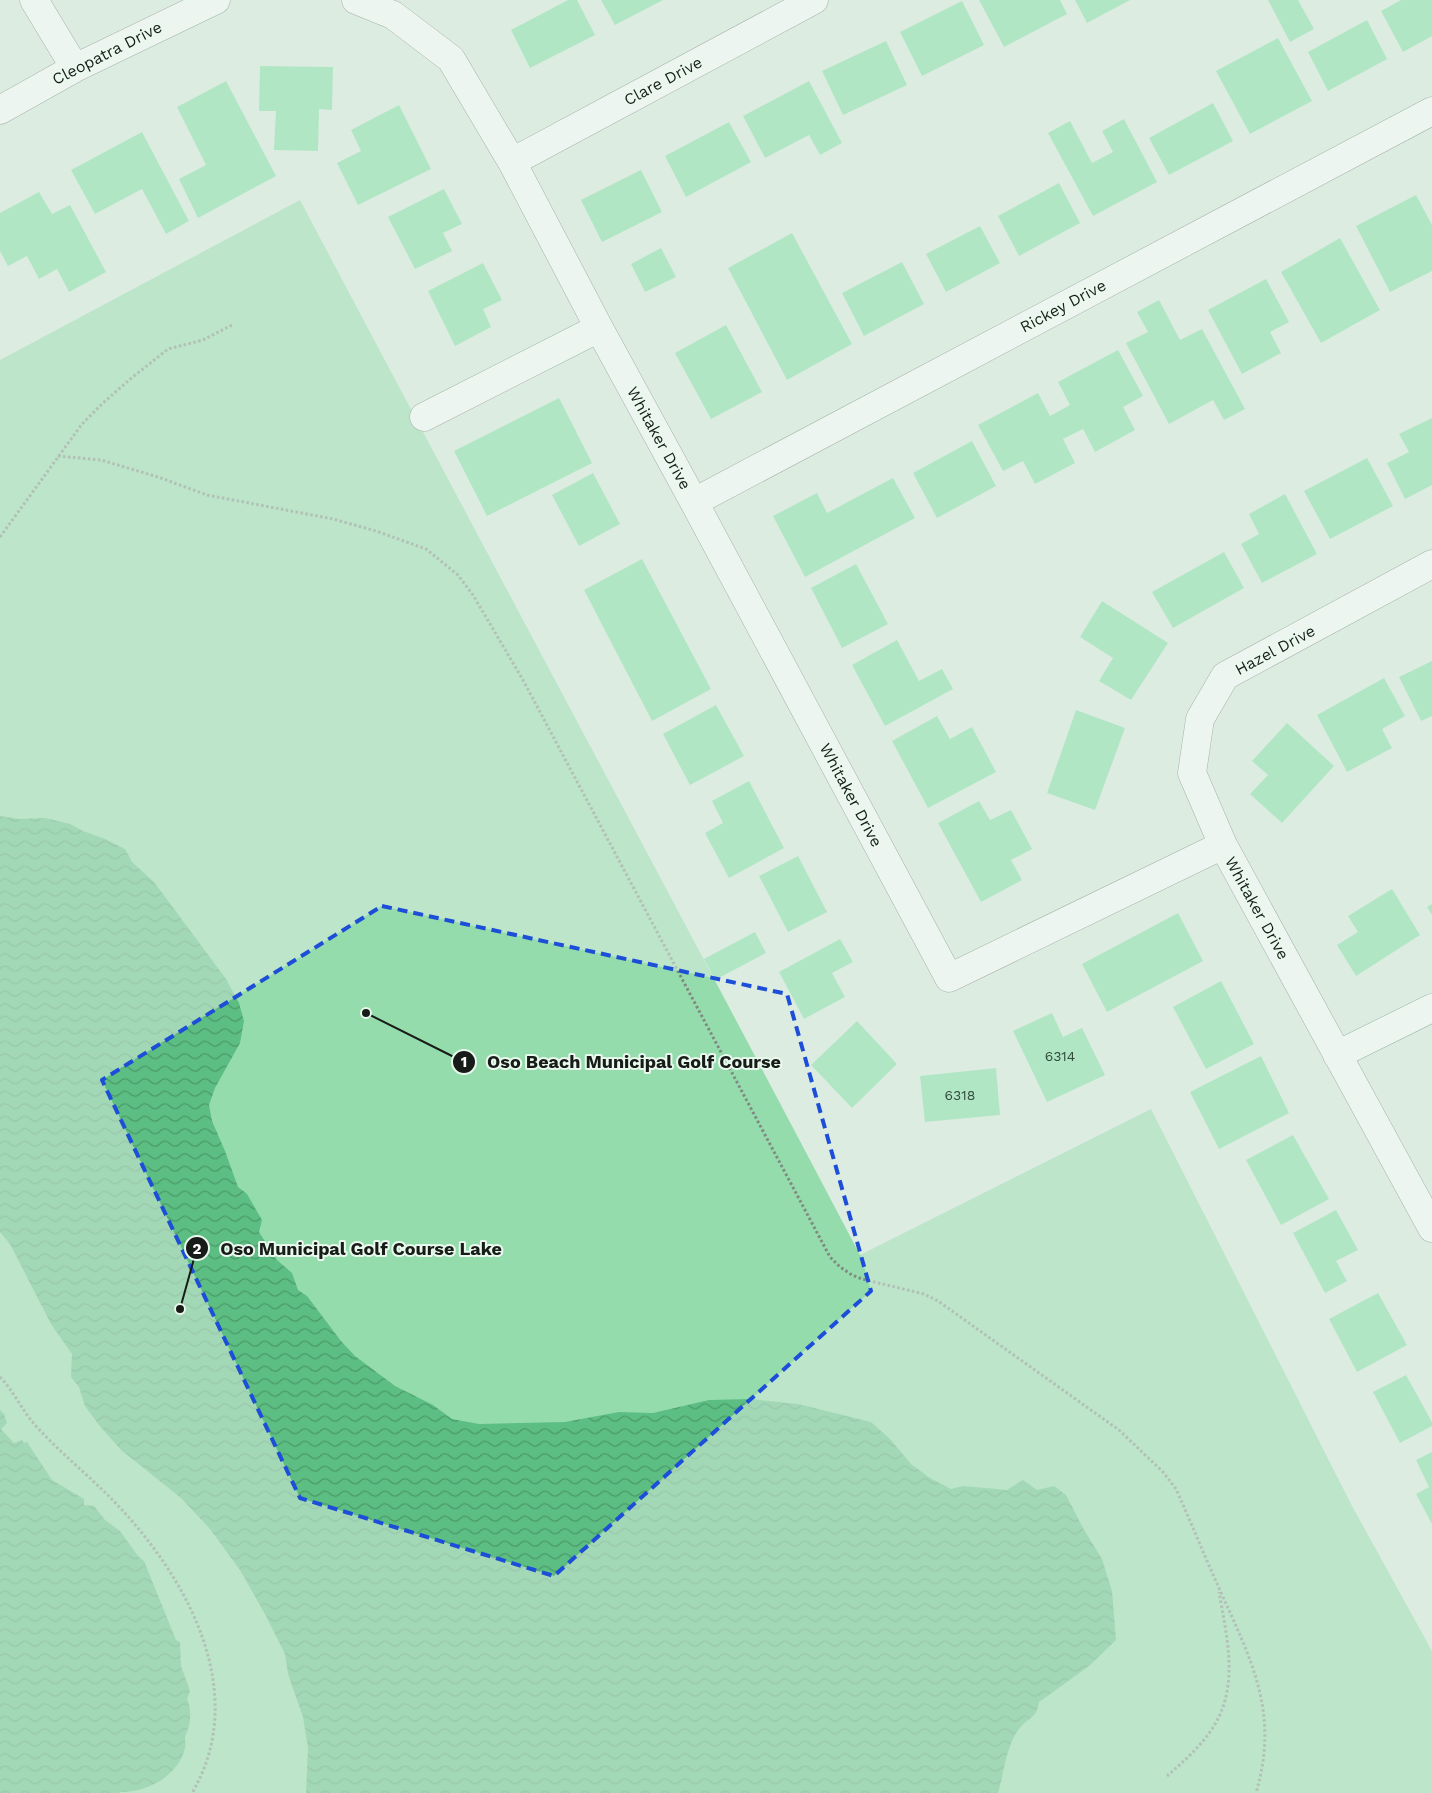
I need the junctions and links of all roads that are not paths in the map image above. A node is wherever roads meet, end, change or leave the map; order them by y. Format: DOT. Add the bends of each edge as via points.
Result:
graph roads {
  1 [pos="34,0"];
  2 [pos="216,0"];
  3 [pos="356,0"];
  4 [pos="814,0"];
  5 [pos="75,68"];
  6 [pos="0,110"];
  7 [pos="1432,111"];
  8 [pos="512,162"];
  9 [pos="599,328"];
  10 [pos="424,417"];
  11 [pos="694,502"];
  12 [pos="1432,564"];
  13 [pos="1223,845"];
  14 [pos="1432,1008"];
  15 [pos="1337,1055"];
  16 [pos="1432,1228"];
  1 -- 5 [label="street"];
  2 -- 5 [label="street, Cleopatra Drive"];
  3 -- 8 [label="street, Whitaker Drive" via="393,15 450,59"];
  4 -- 8 [label="street, Clare Drive"];
  5 -- 6 [label="street, Cleopatra Drive"];
  7 -- 11 [label="street, Rickey Drive"];
  8 -- 9 [label="street, Whitaker Drive"];
  9 -- 10 [label="street"];
  9 -- 11 [label="street, Whitaker Drive"];
  11 -- 13 [label="street, Whitaker Drive" via="949,978"];
  12 -- 13 [label="street, Hazel Drive" via="1225,676 1200,719 1192,772"];
  13 -- 15 [label="street, Whitaker Drive"];
  14 -- 15 [label="street"];
  15 -- 16 [label="street, Whitaker Drive"];
}
